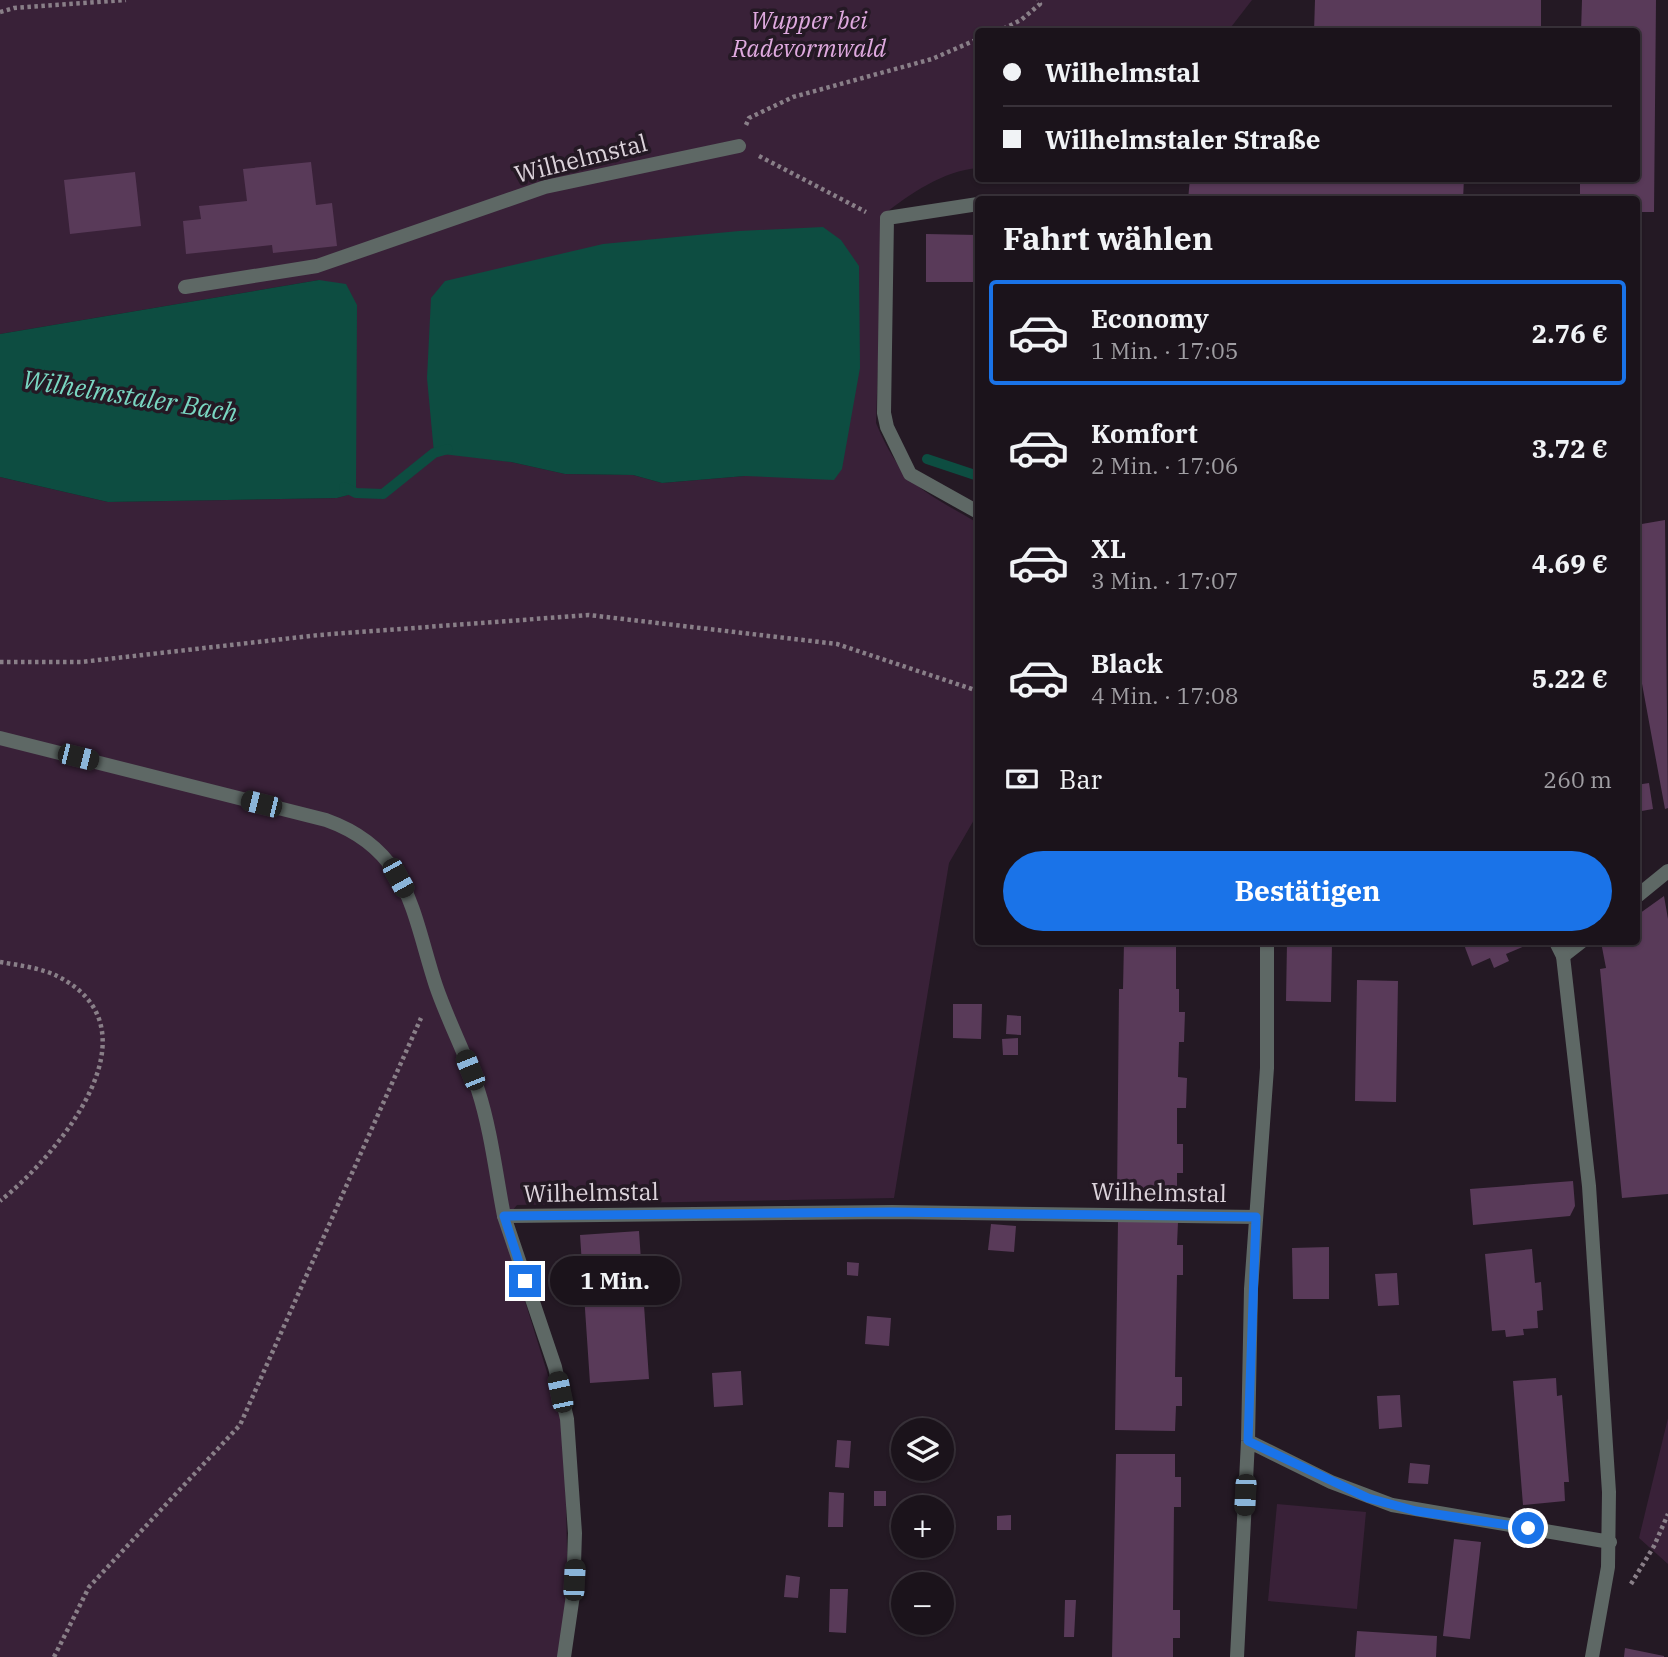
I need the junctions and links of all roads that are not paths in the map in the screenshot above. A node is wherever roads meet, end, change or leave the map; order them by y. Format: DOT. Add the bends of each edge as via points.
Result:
graph roads {
  1 [pos="739,146"];
  2 [pos="975,204"];
  3 [pos="186,287"];
  4 [pos="975,510"];
  5 [pos="0,738"];
  6 [pos="1668,871"];
  7 [pos="1640,894"];
  8 [pos="1267,945"];
  9 [pos="1558,945"];
  10 [pos="1577,945"];
  11 [pos="1563,956"];
  12 [pos="504,1216"];
  13 [pos="1256,1217"];
  14 [pos="1248,1441"];
  15 [pos="1610,1542"];
  16 [pos="564,1657"];
  17 [pos="1237,1657"];
  18 [pos="1592,1657"];
  1 -- 3 [label="street, Wilhelmstal" via="545,187 317,266"];
  2 -- 4 [label="street" via="887,218 884,413 910,474"];
  5 -- 12 [label="street, Wilhelmstal" via="313,817 359,835 384,857 418,917 436,985 478,1091"];
  6 -- 7 [label="street"];
  8 -- 13 [label="street, Wilhelmstal" via="1267,1068"];
  9 -- 11 [label="street"];
  10 -- 11 [label="street"];
  11 -- 15 [label="street" via="1589,1186 1606,1411"];
  12 -- 13 [label="street, Wilhelmstal" via="892,1212"];
  12 -- 16 [label="street" via="555,1367 568,1429 575,1565"];
  13 -- 14 [label="street, Wilhelmstal"];
  14 -- 15 [label="street" via="1392,1506"];
  14 -- 17 [label="street, Wilhelmstal"];
  15 -- 18 [label="street"];
}
